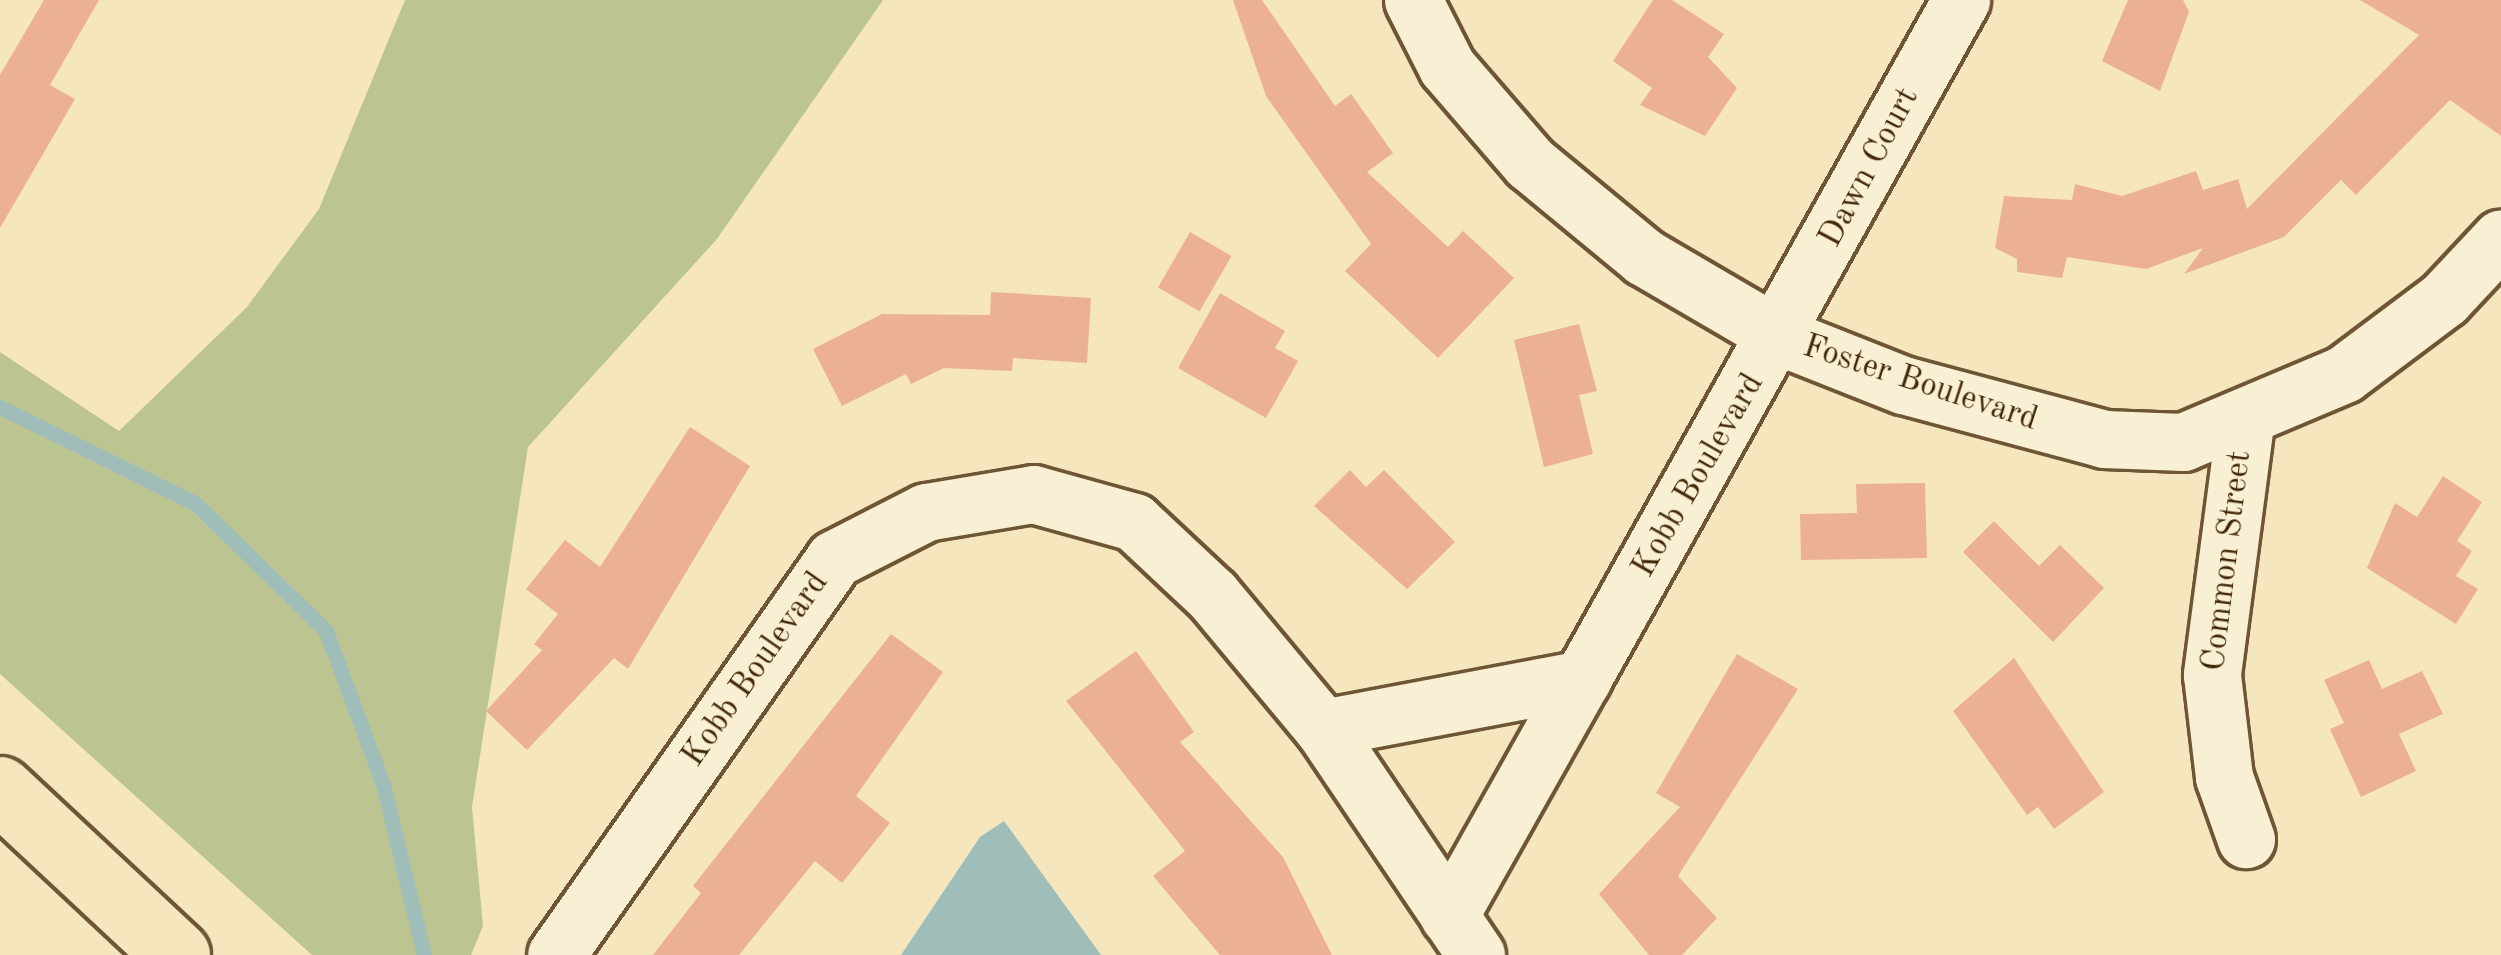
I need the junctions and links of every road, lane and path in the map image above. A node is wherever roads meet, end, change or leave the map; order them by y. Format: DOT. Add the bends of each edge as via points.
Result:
graph roads {
  1 [pos="1413,0"];
  2 [pos="1961,0"];
  3 [pos="2501,238"];
  4 [pos="1779,336"];
  5 [pos="2245,423"];
  6 [pos="1582,679"];
  7 [pos="1323,728"];
  8 [pos="0,790"];
  9 [pos="2246,839"];
  10 [pos="1462,936"];
  11 [pos="177,955"];
  12 [pos="556,955"];
  1 -- 4 [label="street, Foster Boulevard" via="1447,67 1529,163 1644,257"];
  2 -- 4 [label="street, Dawn Court"];
  3 -- 5 [label="street, Foster Boulevard" via="2444,299 2344,374"];
  4 -- 5 [label="street, Foster Boulevard" via="1903,385 2104,439 2183,442"];
  4 -- 6 [label="street, Kobb Boulevard"];
  5 -- 9 [label="street, Common Street" via="2212,675 2224,777"];
  6 -- 7 [label="street"];
  6 -- 10 [label="street, Kobb Boulevard"];
  7 -- 10 [label="street, Kobb Boulevard"];
  7 -- 12 [label="street, Kobb Boulevard" via="1271,658 1134,522 1033,494 926,512 834,559"];
  8 -- 11 [label="main road"];
}
